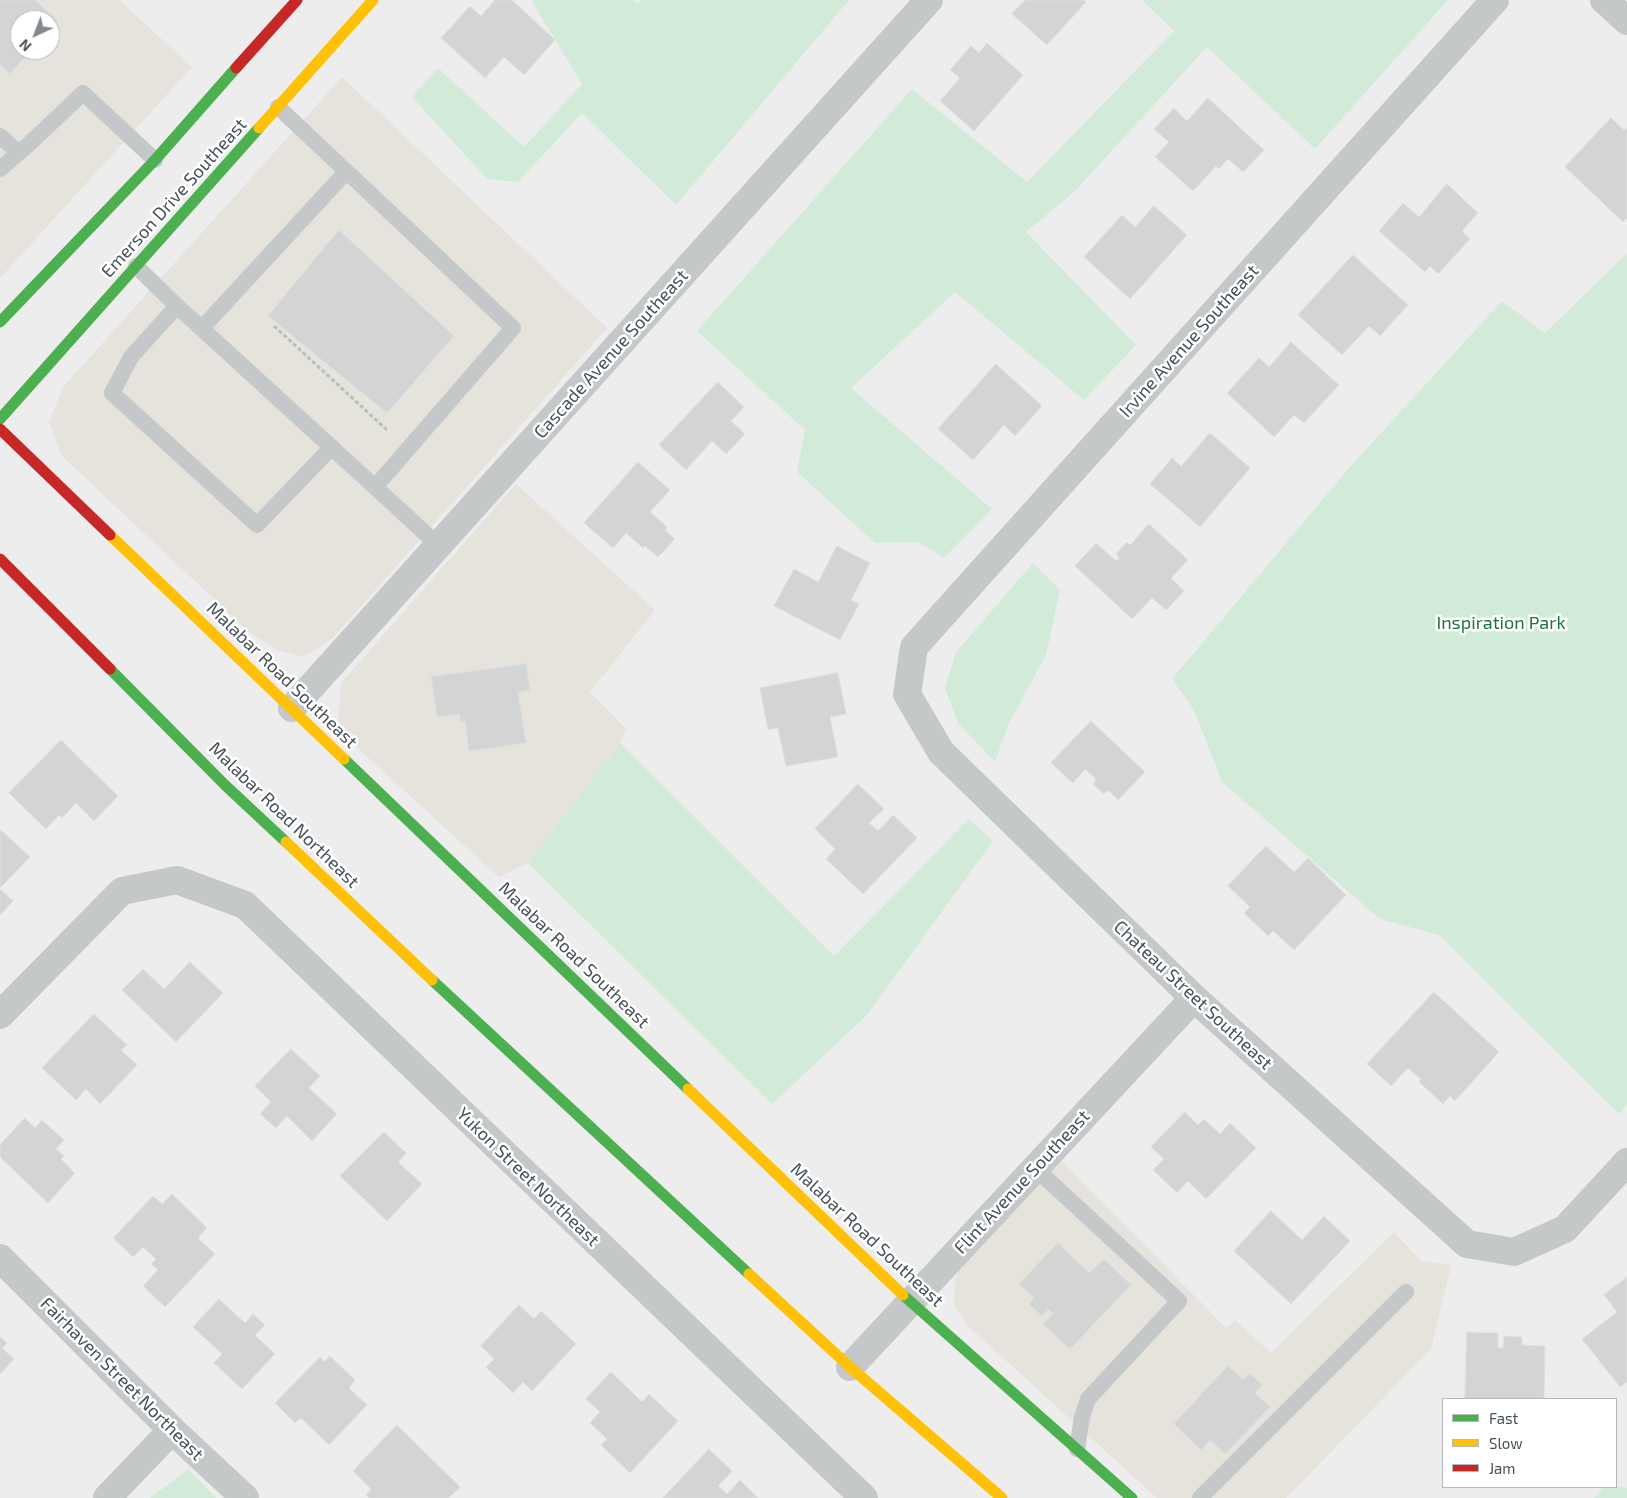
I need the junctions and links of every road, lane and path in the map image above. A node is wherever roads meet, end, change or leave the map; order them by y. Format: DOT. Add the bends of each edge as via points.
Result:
graph roads {
  1 [pos="297,0"];
  2 [pos="374,0"];
  3 [pos="929,0"];
  4 [pos="1495,0"];
  5 [pos="1604,0"];
  6 [pos="1627,21"];
  7 [pos="278,107"];
  8 [pos="0,136"];
  9 [pos="19,153"];
  10 [pos="155,160"];
  11 [pos="0,169"];
  12 [pos="346,172"];
  13 [pos="136,266"];
  14 [pos="177,306"];
  15 [pos="0,322"];
  16 [pos="274,326"];
  17 [pos="202,328"];
  18 [pos="0,419"];
  19 [pos="0,429"];
  20 [pos="387,430"];
  21 [pos="332,447"];
  22 [pos="375,487"];
  23 [pos="438,545"];
  24 [pos="0,559"];
  25 [pos="907,694"];
  26 [pos="292,708"];
  27 [pos="1194,998"];
  28 [pos="0,1015"];
  29 [pos="1627,1162"];
  30 [pos="1035,1168"];
  31 [pos="0,1258"];
  32 [pos="1406,1292"];
  33 [pos="910,1302"];
  34 [pos="850,1367"];
  35 [pos="172,1430"];
  36 [pos="1077,1450"];
  37 [pos="107,1498"];
  38 [pos="244,1498"];
  39 [pos="864,1498"];
  40 [pos="1002,1498"];
  41 [pos="1132,1498"];
  42 [pos="1200,1498"];
  1 -- 10 [label="main road"];
  2 -- 7 [label="main road, Emerson Drive Southeast"];
  3 -- 23 [label="street, Cascade Avenue Southeast"];
  4 -- 25 [label="street, Irvine Avenue Southeast" via="914,647"];
  5 -- 6 [label="street"];
  7 -- 12 [label="lane"];
  7 -- 13 [label="main road, Emerson Drive Southeast"];
  8 -- 9 [label="lane"];
  9 -- 10 [label="lane" via="83,93"];
  9 -- 11 [label="lane"];
  10 -- 15 [label="main road"];
  12 -- 17 [label="lane"];
  12 -- 22 [label="lane" via="514,328"];
  13 -- 14 [label="lane"];
  13 -- 18 [label="main road, Emerson Drive Southeast"];
  14 -- 17 [label="lane"];
  14 -- 21 [label="lane" via="132,357 112,393 148,426 257,525"];
  16 -- 20 [label="path"];
  17 -- 21 [label="lane"];
  19 -- 26 [label="main road, Malabar Road Southeast"];
  21 -- 22 [label="lane"];
  22 -- 23 [label="lane"];
  23 -- 26 [label="street, Cascade Avenue Southeast"];
  24 -- 34 [label="main road, Malabar Road Northeast" via="225,785"];
  25 -- 27 [label="street, Chateau Street Southeast" via="941,752"];
  26 -- 33 [label="main road, Malabar Road Southeast"];
  27 -- 29 [label="street, Chateau Street Southeast" via="1467,1244 1514,1252 1565,1229"];
  27 -- 30 [label="street, Flint Avenue Southeast"];
  28 -- 39 [label="street, Yukon Street Northeast" via="122,891 177,880 244,905"];
  30 -- 33 [label="street, Flint Avenue Southeast"];
  30 -- 36 [label="lane" via="1179,1301 1088,1399"];
  31 -- 35 [label="street, Fairhaven Street Northeast"];
  32 -- 42 [label="lane"];
  33 -- 34 [label="street, Flint Avenue Southeast"];
  33 -- 36 [label="main road, Malabar Road Southeast"];
  34 -- 40 [label="main road"];
  35 -- 37 [label="street"];
  35 -- 38 [label="street, Fairhaven Street Northeast"];
  36 -- 41 [label="main road, Malabar Road Southeast"];
}
